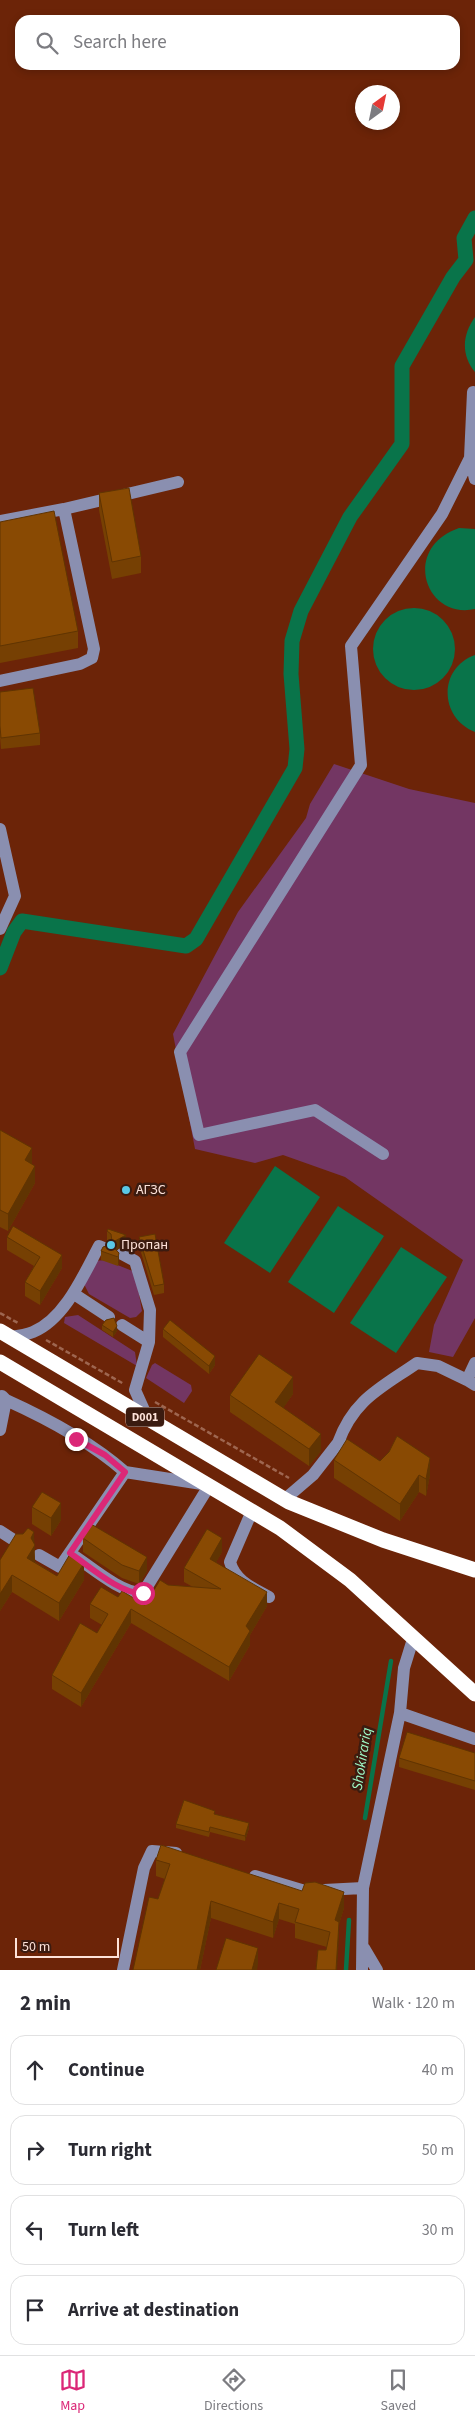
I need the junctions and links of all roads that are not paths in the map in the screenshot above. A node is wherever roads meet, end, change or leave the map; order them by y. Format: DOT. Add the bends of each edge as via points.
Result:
graph roads {
  1 [pos="473,392"];
  2 [pos="470,458"];
  3 [pos="475,479"];
  4 [pos="178,482"];
  5 [pos="64,509"];
  6 [pos="0,521"];
  7 [pos="0,682"];
  8 [pos="0,829"];
  9 [pos="0,929"];
  10 [pos="383,1154"];
  11 [pos="104,1248"];
  12 [pos="122,1254"];
  13 [pos="74,1294"];
  14 [pos="109,1317"];
  15 [pos="122,1325"];
  16 [pos="5,1334"];
  17 [pos="150,1342"];
  18 [pos="0,1362"];
  19 [pos="475,1363"];
  20 [pos="83,1380"];
  21 [pos="471,1382"];
  22 [pos="3,1397"];
  23 [pos="69,1403"];
  24 [pos="148,1419"];
  25 [pos="0,1430"];
  26 [pos="338,1442"];
  27 [pos="358,1449"];
  28 [pos="125,1472"];
  29 [pos="208,1485"];
  30 [pos="287,1501"];
  31 [pos="252,1512"];
  32 [pos="0,1530"];
  33 [pos="20,1544"];
  34 [pos="70,1553"];
  35 [pos="39,1556"];
  36 [pos="475,1570"];
  37 [pos="269,1597"];
  38 [pos="413,1639"];
  39 [pos="475,1694"];
  40 [pos="400,1712"];
  41 [pos="475,1739"];
  42 [pos="188,1857"];
  43 [pos="242,1872"];
  44 [pos="363,1888"];
  45 [pos="363,1945"];
  46 [pos="123,1970"];
  47 [pos="362,1970"];
  48 [pos="377,1970"];
  1 -- 2 [label="lane"];
  2 -- 3 [label="lane"];
  2 -- 10 [label="lane" via="442,514 351,646 361,765 180,1052 199,1135 315,1110"];
  4 -- 5 [label="lane"];
  5 -- 6 [label="lane"];
  5 -- 7 [label="lane" via="94,649 92,658 80,664"];
  8 -- 9 [label="lane" via="15,896"];
  11 -- 13 [label="lane" via="99,1246"];
  12 -- 17 [label="lane" via="135,1261 143,1286 150,1310"];
  13 -- 14 [label="lane"];
  13 -- 16 [label="lane" via="48,1323 33,1332"];
  15 -- 17 [label="lane"];
  16 -- 20 [label="highway, D001"];
  17 -- 24 [label="lane" via="135,1390"];
  18 -- 23 [label="highway, D001"];
  19 -- 21 [label="lane"];
  20 -- 23 [label="highway"];
  20 -- 24 [label="highway, D001"];
  21 -- 26 [label="lane" via="438,1366 417,1363 363,1400 346,1422"];
  22 -- 25 [label="lane"];
  22 -- 28 [label="lane" via="105,1455"];
  23 -- 29 [label="highway, D001"];
  24 -- 30 [label="highway, D001"];
  26 -- 27 [label="lane"];
  26 -- 30 [label="lane" via="313,1475"];
  28 -- 29 [label="lane"];
  28 -- 34 [label="lane"];
  29 -- 31 [label="highway, D001"];
  29 -- 34 [label="lane" via="143,1593 124,1590"];
  30 -- 36 [label="highway, D001" via="383,1540"];
  31 -- 37 [label="lane" via="230,1562 233,1573"];
  31 -- 38 [label="highway, D001" via="280,1528 350,1580"];
  32 -- 33 [label="lane"];
  34 -- 35 [label="lane" via="60,1567"];
  38 -- 39 [label="highway, D001"];
  38 -- 40 [label="lane" via="404,1668"];
  40 -- 41 [label="lane"];
  40 -- 44 [label="lane"];
  42 -- 46 [label="lane" via="152,1850 144,1868"];
  43 -- 44 [label="lane" via="305,1891"];
  44 -- 45 [label="lane"];
  45 -- 47 [label="lane"];
  45 -- 48 [label="lane"];
}
